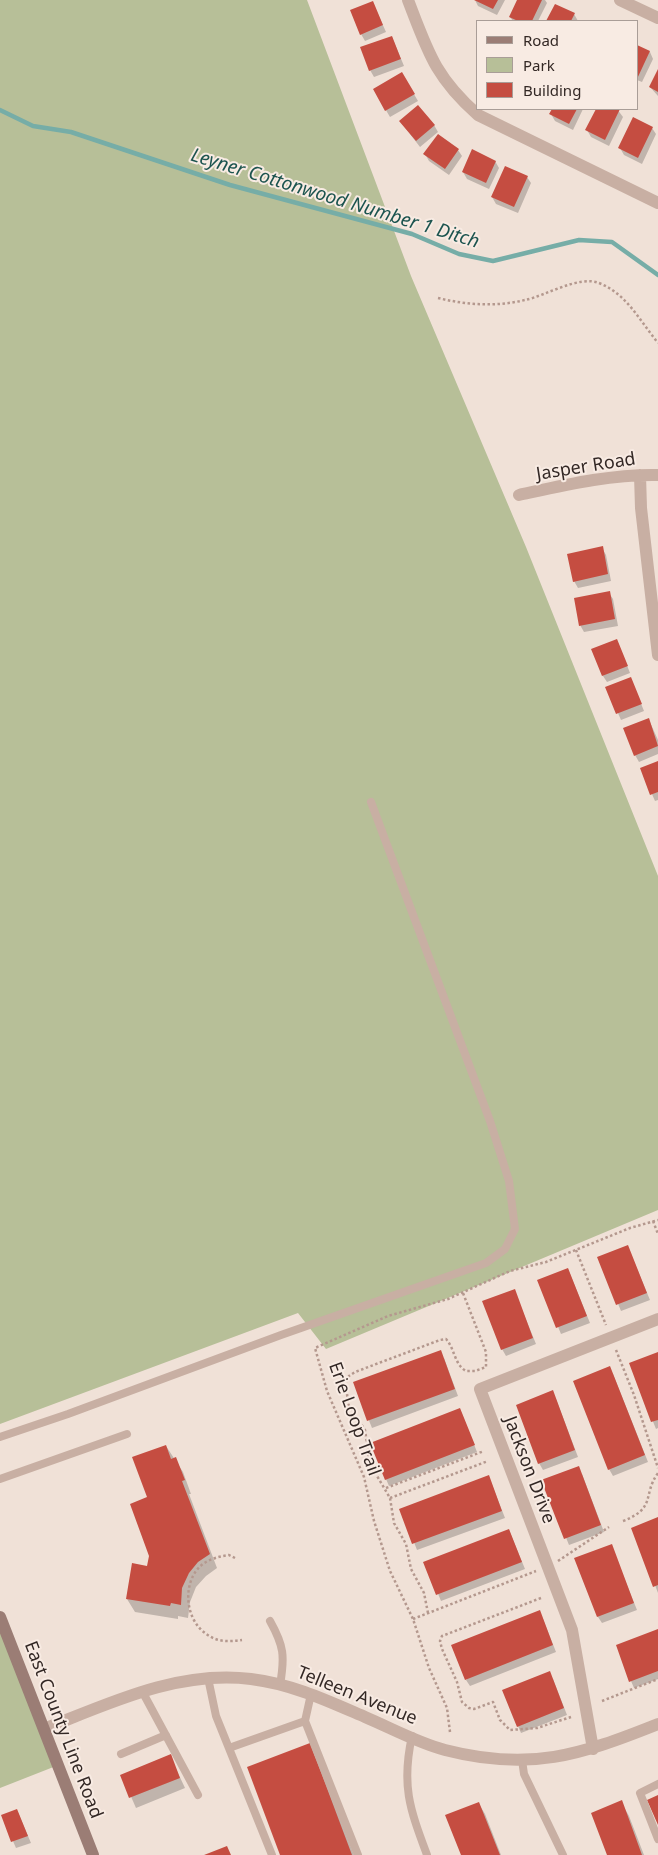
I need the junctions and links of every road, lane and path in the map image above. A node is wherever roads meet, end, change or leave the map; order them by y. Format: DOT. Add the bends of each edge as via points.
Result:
graph roads {
  1 [pos="408,0"];
  2 [pos="620,0"];
  3 [pos="658,18"];
  4 [pos="658,203"];
  5 [pos="438,298"];
  6 [pos="658,342"];
  7 [pos="640,475"];
  8 [pos="658,475"];
  9 [pos="520,495"];
  10 [pos="657,636"];
  11 [pos="658,655"];
  12 [pos="371,802"];
  13 [pos="658,1220"];
  14 [pos="653,1221"];
  15 [pos="658,1234"];
  16 [pos="576,1250"];
  17 [pos="463,1293"];
  18 [pos="658,1319"];
  19 [pos="607,1327"];
  20 [pos="615,1348"];
  21 [pos="126,1434"];
  22 [pos="0,1437"];
  23 [pos="484,1451"];
  24 [pos="488,1461"];
  25 [pos="658,1468"];
  26 [pos="658,1472"];
  27 [pos="0,1479"];
  28 [pos="386,1488"];
  29 [pos="390,1498"];
  30 [pos="623,1521"];
  31 [pos="609,1527"];
  32 [pos="234,1558"];
  33 [pos="558,1562"];
  34 [pos="537,1570"];
  35 [pos="541,1598"];
  36 [pos="428,1613"];
  37 [pos="0,1617"];
  38 [pos="413,1619"];
  39 [pos="270,1620"];
  40 [pos="242,1640"];
  41 [pos="208,1678"];
  42 [pos="658,1679"];
  43 [pos="280,1685"];
  44 [pos="142,1691"];
  45 [pos="311,1694"];
  46 [pos="602,1701"];
  47 [pos="570,1717"];
  48 [pos="305,1720"];
  49 [pos="658,1724"];
  50 [pos="44,1729"];
  51 [pos="450,1732"];
  52 [pos="166,1735"];
  53 [pos="412,1736"];
  54 [pos="229,1748"];
  55 [pos="593,1749"];
  56 [pos="121,1754"];
  57 [pos="522,1760"];
  58 [pos="658,1784"];
  59 [pos="198,1794"];
  60 [pos="658,1839"];
  61 [pos="93,1855"];
  62 [pos="272,1855"];
  63 [pos="358,1855"];
  64 [pos="427,1855"];
  65 [pos="563,1855"];
  1 -- 4 [label="street" via="438,71 456,95 478,115"];
  2 -- 3 [label="street"];
  5 -- 6 [label="path" via="463,304 501,304 525,300 572,284 598,282 630,304"];
  7 -- 8 [label="street, Jasper Road"];
  7 -- 9 [label="street, Jasper Road" via="577,482"];
  7 -- 10 [label="street" via="640,502"];
  10 -- 11 [label="street"];
  12 -- 22 [label="lane" via="509,1181 515,1229 505,1249 486,1263"];
  13 -- 14 [label="path, Erie Loop Trail"];
  14 -- 15 [label="path"];
  14 -- 16 [label="path, Erie Loop Trail"];
  16 -- 17 [label="path, Erie Loop Trail" via="510,1271"];
  16 -- 19 [label="path"];
  17 -- 28 [label="path" via="486,1352 486,1367 474,1372 466,1371 458,1364 446,1339 355,1372 346,1383 348,1404 365,1430 370,1464"];
  17 -- 38 [label="path, Erie Loop Trail" via="388,1316 315,1348 327,1391 364,1477 390,1571"];
  18 -- 55 [label="street, Jackson Drive" via="480,1389 572,1630"];
  20 -- 25 [label="path"];
  21 -- 27 [label="lane"];
  23 -- 28 [label="path"];
  24 -- 29 [label="path"];
  26 -- 30 [label="path" via="643,1510"];
  28 -- 29 [label="path"];
  29 -- 36 [label="path" via="394,1523 406,1544 411,1569 424,1593"];
  31 -- 33 [label="path"];
  32 -- 40 [label="path" via="229,1555 205,1562 194,1574 187,1600 190,1613 204,1633 226,1642"];
  34 -- 36 [label="path"];
  35 -- 47 [label="path" via="442,1636 440,1641 460,1697 469,1708 493,1702 500,1720 510,1730 537,1728"];
  36 -- 38 [label="path"];
  37 -- 50 [label="main road, East County Line Road"];
  38 -- 51 [label="path, Erie Loop Trail" via="429,1668 447,1708"];
  39 -- 43 [label="lane" via="281,1641 285,1658"];
  41 -- 43 [label="street, Telleen Avenue" via="250,1679"];
  41 -- 44 [label="street, Telleen Avenue"];
  41 -- 54 [label="lane" via="216,1716"];
  42 -- 46 [label="path"];
  43 -- 45 [label="street, Telleen Avenue"];
  44 -- 50 [label="street, Telleen Avenue"];
  44 -- 52 [label="lane"];
  45 -- 48 [label="lane"];
  45 -- 53 [label="street, Telleen Avenue"];
  48 -- 54 [label="lane"];
  48 -- 63 [label="lane"];
  49 -- 55 [label="street, Telleen Avenue"];
  50 -- 61 [label="main road, East County Line Road"];
  52 -- 56 [label="lane"];
  52 -- 59 [label="lane"];
  53 -- 57 [label="street, Telleen Avenue" via="444,1749"];
  53 -- 64 [label="lane" via="406,1763 409,1806"];
  54 -- 62 [label="lane"];
  55 -- 57 [label="street, Telleen Avenue"];
  57 -- 65 [label="lane" via="524,1774"];
  58 -- 60 [label="lane" via="640,1793"];
}
